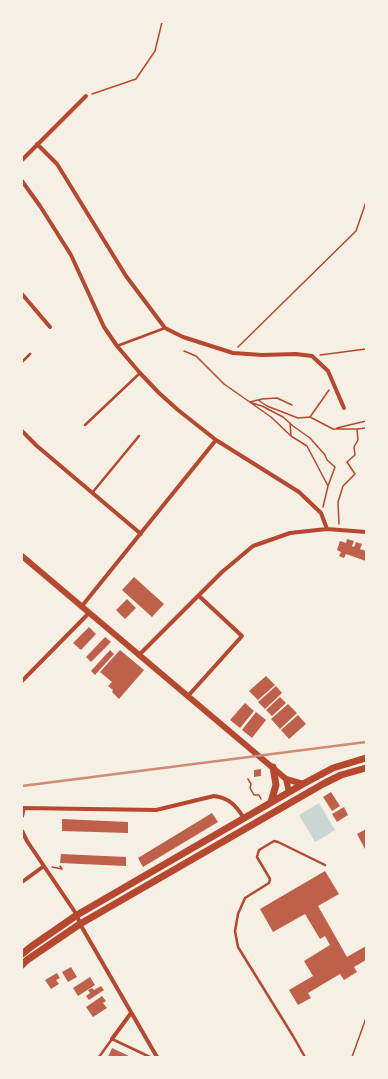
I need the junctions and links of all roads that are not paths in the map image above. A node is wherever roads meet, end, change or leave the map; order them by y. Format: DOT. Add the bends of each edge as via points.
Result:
graph roads {
  1 [pos="86,96"];
  2 [pos="37,144"];
  3 [pos="22,160"];
  4 [pos="22,181"];
  5 [pos="22,294"];
  6 [pos="50,327"];
  7 [pos="165,328"];
  8 [pos="117,346"];
  9 [pos="30,354"];
  10 [pos="22,362"];
  11 [pos="140,373"];
  12 [pos="344,408"];
  13 [pos="85,425"];
  14 [pos="22,431"];
  15 [pos="139,436"];
  16 [pos="216,440"];
  17 [pos="92,493"];
  18 [pos="326,530"];
  19 [pos="366,532"];
  20 [pos="140,534"];
  21 [pos="22,556"];
  22 [pos="199,596"];
  23 [pos="82,606"];
  24 [pos="90,613"];
  25 [pos="139,654"];
  26 [pos="22,681"];
  27 [pos="188,696"];
  28 [pos="366,758"];
  29 [pos="273,768"];
  30 [pos="366,768"];
  31 [pos="286,779"];
  32 [pos="303,784"];
  33 [pos="323,784"];
  34 [pos="289,792"];
  35 [pos="271,802"];
  36 [pos="23,808"];
  37 [pos="282,808"];
  38 [pos="22,816"];
  39 [pos="244,818"];
  40 [pos="22,831"];
  41 [pos="325,865"];
  42 [pos="44,866"];
  43 [pos="22,882"];
  44 [pos="77,915"];
  45 [pos="80,924"];
  46 [pos="22,954"];
  47 [pos="22,965"];
  48 [pos="131,1013"];
  49 [pos="112,1039"];
  50 [pos="99,1057"];
  51 [pos="150,1057"];
  52 [pos="157,1057"];
  53 [pos="305,1057"];
  1 -- 2 [label="street"];
  2 -- 3 [label="street"];
  2 -- 7 [label="street" via="57,164 126,276"];
  4 -- 8 [label="street" via="71,255 104,327"];
  5 -- 6 [label="street"];
  7 -- 8 [label="lane"];
  7 -- 12 [label="street" via="183,337 232,353 312,356 328,371"];
  8 -- 11 [label="street"];
  9 -- 10 [label="lane"];
  11 -- 13 [label="lane"];
  11 -- 16 [label="street" via="158,393"];
  14 -- 17 [label="street"];
  15 -- 17 [label="lane"];
  16 -- 18 [label="street" via="300,492 321,513"];
  16 -- 20 [label="street"];
  17 -- 20 [label="street"];
  18 -- 19 [label="street"];
  18 -- 22 [label="street" via="290,533 253,546"];
  20 -- 23 [label="street"];
  21 -- 23 [label="street"];
  22 -- 25 [label="street"];
  22 -- 27 [label="street" via="242,636"];
  23 -- 24 [label="street"];
  24 -- 25 [label="street"];
  24 -- 26 [label="street"];
  25 -- 27 [label="street"];
  27 -- 29 [label="street"];
  28 -- 32 [label="main road" via="333,768"];
  29 -- 31 [label="street"];
  29 -- 35 [label="main road" via="276,785"];
  30 -- 33 [label="main road"];
  31 -- 32 [label="street"];
  31 -- 34 [label="street"];
  32 -- 33 [label="main road"];
  32 -- 34 [label="main road"];
  33 -- 37 [label="main road"];
  34 -- 35 [label="main road"];
  34 -- 37 [label="main road"];
  35 -- 39 [label="main road"];
  36 -- 38 [label="street"];
  36 -- 39 [label="street" via="156,810 214,796 223,797 236,805"];
  37 -- 45 [label="main road"];
  39 -- 44 [label="main road"];
  40 -- 42 [label="street"];
  41 -- 53 [label="lane" via="278,842 259,850 258,857 270,879 269,883 245,898 238,914 236,931 238,947"];
  42 -- 43 [label="street"];
  42 -- 44 [label="street"];
  44 -- 45 [label="street"];
  44 -- 46 [label="main road"];
  45 -- 47 [label="main road"];
  45 -- 48 [label="street"];
  48 -- 49 [label="street"];
  48 -- 52 [label="street"];
  49 -- 50 [label="lane"];
  49 -- 51 [label="lane"];
}
